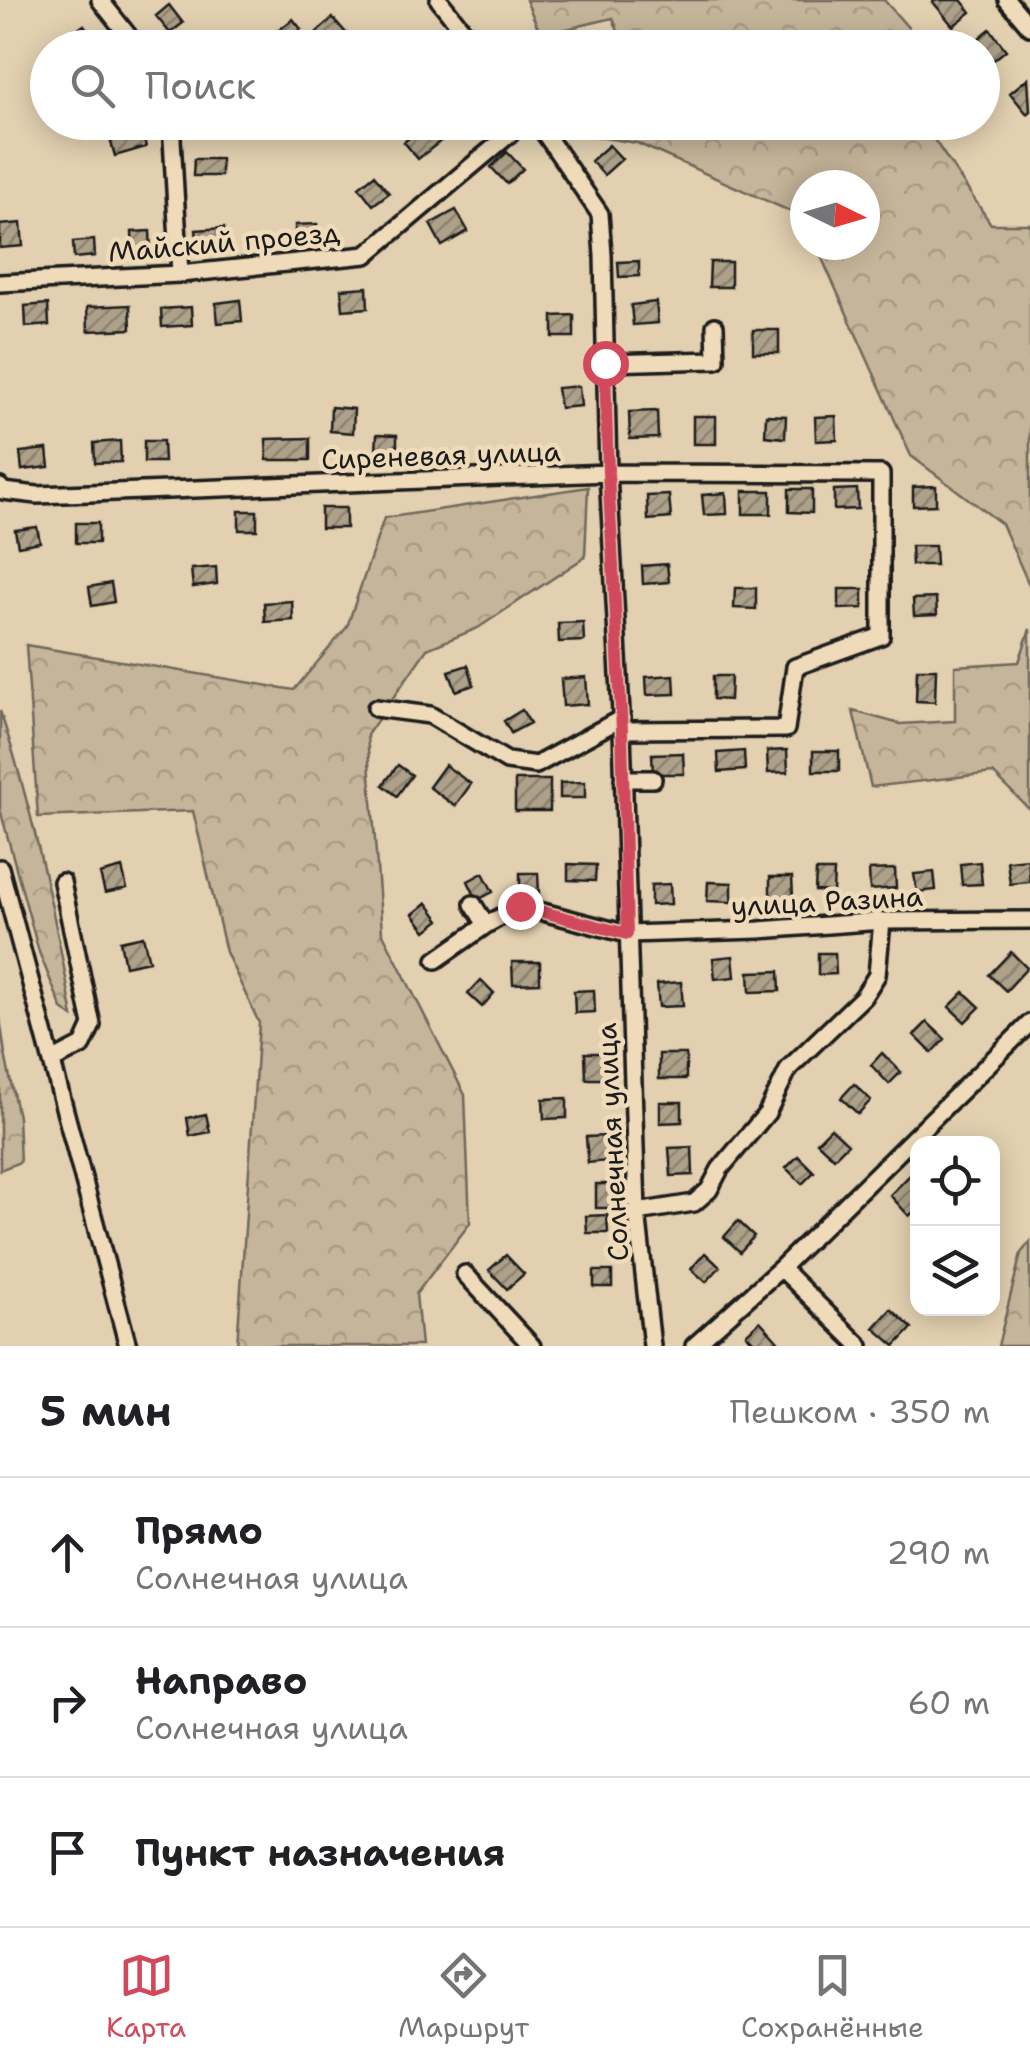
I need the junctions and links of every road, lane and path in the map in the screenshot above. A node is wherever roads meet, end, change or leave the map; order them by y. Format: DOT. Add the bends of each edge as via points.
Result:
graph roads {
  1 [pos="100,0"];
  2 [pos="439,0"];
  3 [pos="1007,0"];
  4 [pos="1030,27"];
  5 [pos="124,30"];
  6 [pos="463,30"];
  7 [pos="172,140"];
  8 [pos="503,140"];
  9 [pos="549,140"];
  10 [pos="180,274"];
  11 [pos="0,283"];
  12 [pos="715,326"];
  13 [pos="605,363"];
  14 [pos="608,473"];
  15 [pos="1,489"];
  16 [pos="376,708"];
  17 [pos="622,724"];
  18 [pos="624,779"];
  19 [pos="653,779"];
  20 [pos="0,868"];
  21 [pos="62,882"];
  22 [pos="473,904"];
  23 [pos="1030,920"];
  24 [pos="882,921"];
  25 [pos="486,925"];
  26 [pos="627,934"];
  27 [pos="436,960"];
  28 [pos="1030,1023"];
  29 [pos="52,1060"];
  30 [pos="638,1212"];
  31 [pos="781,1268"];
  32 [pos="465,1274"];
  33 [pos="128,1346"];
  34 [pos="532,1346"];
  35 [pos="652,1346"];
  36 [pos="694,1346"];
  37 [pos="860,1346"];
  1 -- 5 [label="street"];
  2 -- 6 [label="street"];
  3 -- 4 [label="street"];
  7 -- 10 [label="street"];
  8 -- 10 [label="street, Майский проезд" via="366,255"];
  9 -- 13 [label="street, Солнечная улица" via="600,214"];
  10 -- 11 [label="street, Майский проезд"];
  12 -- 13 [label="street" via="716,360"];
  13 -- 14 [label="street, Солнечная улица"];
  14 -- 15 [label="street, Сиреневая улица" via="37,495"];
  14 -- 17 [label="street, Солнечная улица"];
  14 -- 17 [label="street, Сиреневая улица" via="881,474 881,636 795,667 786,729"];
  16 -- 17 [label="street" via="430,714 507,761 536,765"];
  17 -- 18 [label="street, Солнечная улица"];
  18 -- 19 [label="street"];
  18 -- 26 [label="street, Солнечная улица"];
  20 -- 29 [label="street"];
  21 -- 29 [label="street" via="92,1025 83,1045"];
  22 -- 25 [label="street"];
  23 -- 24 [label="street, улица Разина"];
  24 -- 26 [label="street, улица Разина"];
  24 -- 30 [label="street" via="870,986 788,1068 767,1112 709,1190 694,1203"];
  25 -- 26 [label="street" via="520,906"];
  25 -- 27 [label="street"];
  26 -- 30 [label="street, Солнечная улица"];
  28 -- 31 [label="street"];
  29 -- 33 [label="street"];
  30 -- 35 [label="street, Солнечная улица"];
  31 -- 36 [label="street"];
  31 -- 37 [label="street"];
  32 -- 34 [label="street"];
}
